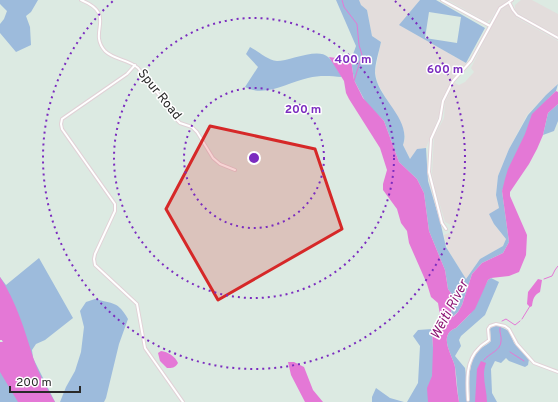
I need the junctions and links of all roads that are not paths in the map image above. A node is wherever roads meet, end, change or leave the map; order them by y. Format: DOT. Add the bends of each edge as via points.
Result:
graph roads {
  1 [pos="81,0"];
  2 [pos="442,0"];
  3 [pos="510,1"];
  4 [pos="490,26"];
  5 [pos="558,38"];
  6 [pos="135,65"];
  7 [pos="235,170"];
  8 [pos="446,229"];
  9 [pos="558,372"];
  10 [pos="468,400"];
  11 [pos="183,402"];
  1 -- 6 [label="street, Spur Road" via="98,10 99,40 105,51 114,58"];
  2 -- 4 [label="street"];
  3 -- 4 [label="street" via="500,8"];
  3 -- 5 [label="street" via="518,15"];
  4 -- 8 [label="street" via="469,64 453,81 443,99 440,119 431,139 429,172 442,223"];
  6 -- 7 [label="street, Spur Road" via="176,120 195,129 212,158"];
  6 -- 11 [label="street" via="127,74 62,119 61,124 115,204 115,212 95,254 95,265 137,304 145,348"];
  9 -- 10 [label="street" via="534,363 514,341 509,329 498,324 492,325 488,329 489,340 478,348 468,368"];
}
